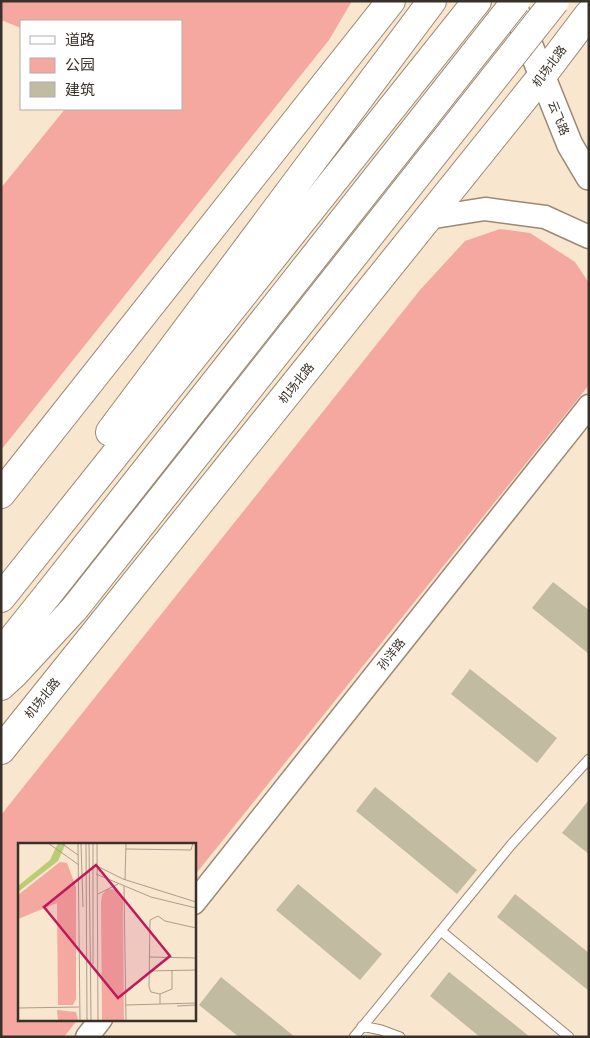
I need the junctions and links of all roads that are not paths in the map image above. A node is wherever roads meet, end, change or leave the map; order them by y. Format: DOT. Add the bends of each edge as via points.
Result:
graph roads {
  1 [pos="391,1"];
  2 [pos="432,1"];
  3 [pos="477,1"];
  4 [pos="512,1"];
  5 [pos="516,1"];
  6 [pos="555,1"];
  7 [pos="586,1"];
  8 [pos="589,7"];
  9 [pos="589,14"];
  10 [pos="542,76"];
  11 [pos="589,178"];
  12 [pos="428,218"];
  13 [pos="589,237"];
  14 [pos="589,406"];
  15 [pos="1,494"];
  16 [pos="20,574"];
  17 [pos="1,598"];
  18 [pos="1,653"];
  19 [pos="1,686"];
  20 [pos="1,750"];
  21 [pos="589,759"];
  22 [pos="195,901"];
  23 [pos="441,930"];
  24 [pos="100,1020"];
  25 [pos="362,1026"];
  26 [pos="87,1037"];
  27 [pos="354,1037"];
  28 [pos="400,1037"];
  29 [pos="569,1037"];
  1 -- 15 [label="main road"];
  2 -- 16 [label="main road" via="107,437"];
  3 -- 16 [label="main road"];
  4 -- 10 [label="main road, 云飞路"];
  5 -- 18 [label="main road, bridge"];
  6 -- 19 [label="main road, bridge" via="75,608"];
  7 -- 8 [label="main road"];
  9 -- 10 [label="main road, 机场北路"];
  10 -- 11 [label="main road, 云飞路" via="570,145"];
  10 -- 12 [label="main road, 机场北路"];
  12 -- 13 [label="street" via="484,209 545,217"];
  12 -- 20 [label="main road, 机场北路"];
  14 -- 22 [label="street, 孙洋路"];
  16 -- 17 [label="main road"];
  21 -- 23 [label="lane" via="511,845"];
  23 -- 25 [label="lane"];
  23 -- 29 [label="lane"];
  24 -- 26 [label="street"];
  25 -- 27 [label="lane"];
  25 -- 28 [label="lane"];
}
